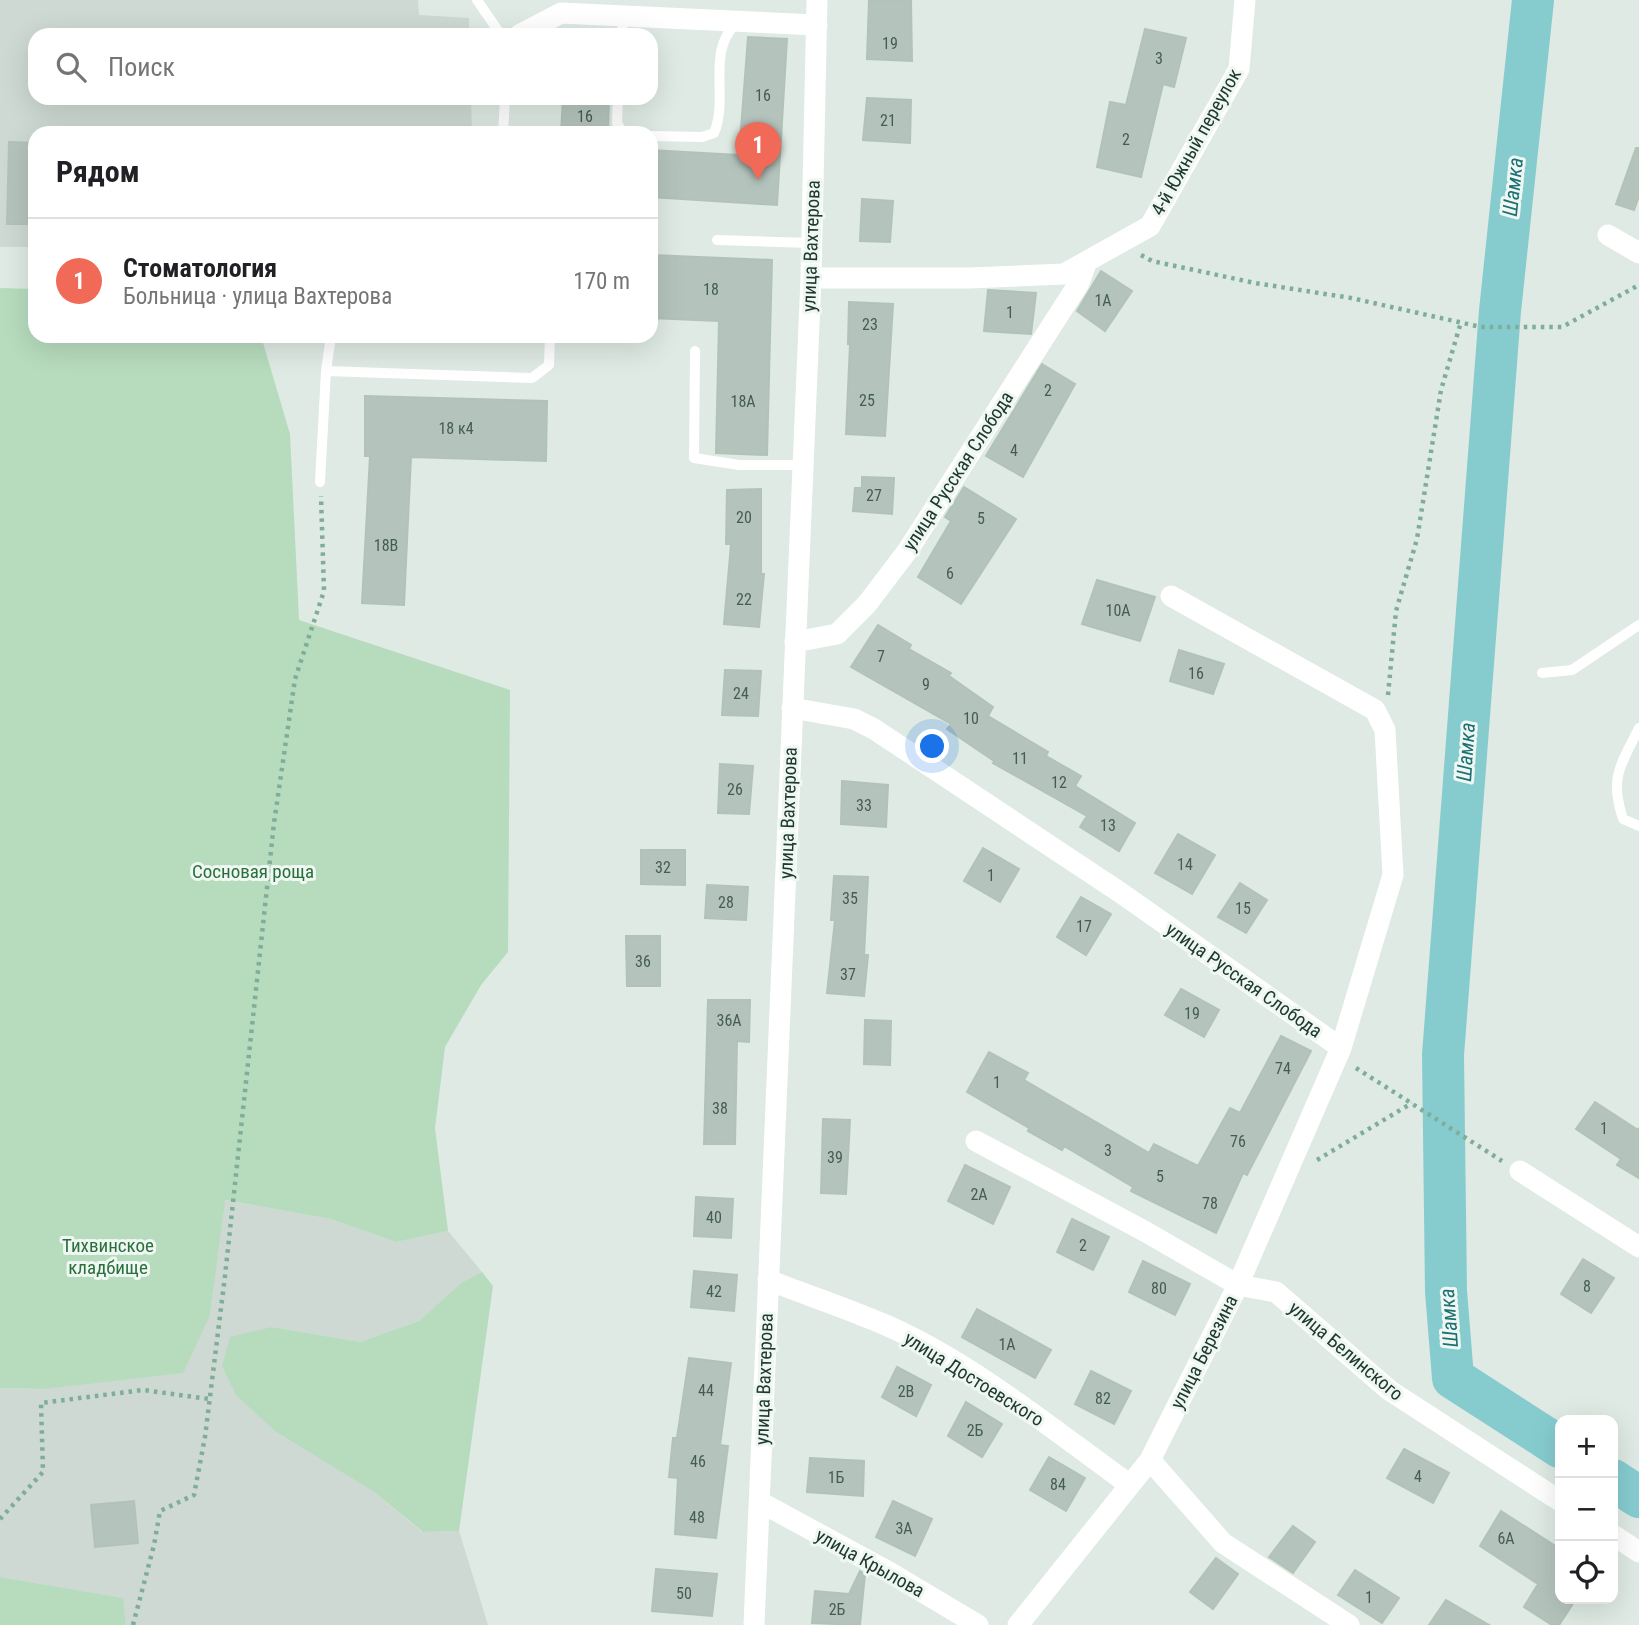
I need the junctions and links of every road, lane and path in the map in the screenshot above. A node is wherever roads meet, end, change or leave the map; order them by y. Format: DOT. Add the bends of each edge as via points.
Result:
graph roads {
  1 [pos="477,0"];
  2 [pos="817,0"];
  3 [pos="1245,0"];
  4 [pos="738,22"];
  5 [pos="817,25"];
  6 [pos="622,26"];
  7 [pos="495,28"];
  8 [pos="532,28"];
  9 [pos="505,105"];
  10 [pos="618,105"];
  11 [pos="503,126"];
  12 [pos="619,126"];
  13 [pos="658,136"];
  14 [pos="1608,234"];
  15 [pos="717,240"];
  16 [pos="1119,242"];
  17 [pos="811,243"];
  18 [pos="1639,253"];
  19 [pos="1087,261"];
  20 [pos="811,278"];
  21 [pos="1639,285"];
  22 [pos="1461,322"];
  23 [pos="330,343"];
  24 [pos="550,343"];
  25 [pos="695,351"];
  26 [pos="326,371"];
  27 [pos="803,465"];
  28 [pos="320,482"];
  29 [pos="1171,596"];
  30 [pos="1639,625"];
  31 [pos="795,642"];
  32 [pos="1542,673"];
  33 [pos="792,708"];
  34 [pos="1639,728"];
  35 [pos="1385,730"];
  36 [pos="1639,826"];
  37 [pos="1340,1048"];
  38 [pos="1412,1103"];
  39 [pos="976,1141"];
  40 [pos="1490,1154"];
  41 [pos="1520,1171"];
  42 [pos="1283,1180"];
  43 [pos="1639,1247"];
  44 [pos="768,1280"];
  45 [pos="1238,1285"];
  46 [pos="209,1399"];
  47 [pos="1150,1460"];
  48 [pos="1130,1485"];
  49 [pos="1555,1498"];
  50 [pos="760,1502"];
  51 [pos="0,1519"];
  52 [pos="1618,1538"];
  53 [pos="1639,1552"];
  54 [pos="133,1625"];
  55 [pos="754,1625"];
  56 [pos="978,1625"];
  57 [pos="1018,1625"];
  58 [pos="1349,1625"];
  1 -- 7 [label="lane"];
  2 -- 5 [label="street, улица Вахтерова"];
  3 -- 16 [label="street, 4-й Южный переулок" via="1239,69 1150,226"];
  4 -- 5 [label="street"];
  4 -- 6 [label="street"];
  4 -- 13 [label="lane" via="721,47 720,120 714,133"];
  5 -- 17 [label="street, улица Вахтерова"];
  6 -- 8 [label="street" via="561,13"];
  9 -- 11 [label="lane"];
  10 -- 12 [label="lane"];
  14 -- 18 [label="street"];
  15 -- 17 [label="lane"];
  16 -- 19 [label="street, 4-й Южный переулок"];
  16 -- 22 [label="path" via="1152,261"];
  17 -- 20 [label="street, улица Вахтерова"];
  19 -- 20 [label="street, 4-й Южный переулок" via="1064,274"];
  19 -- 31 [label="street, улица Русская Слобода" via="1079,283 908,550 867,604 837,634"];
  20 -- 27 [label="street, улица Вахтерова"];
  21 -- 22 [label="path" via="1562,327 1481,327"];
  22 -- 35 [label="path" via="1441,390 1417,540 1396,611"];
  23 -- 26 [label="lane"];
  24 -- 26 [label="lane" via="549,365 532,378"];
  25 -- 27 [label="lane" via="694,458 739,465"];
  26 -- 28 [label="lane"];
  27 -- 31 [label="street, улица Вахтерова"];
  28 -- 46 [label="path" via="324,591 295,679 274,822"];
  29 -- 35 [label="street" via="1375,710"];
  30 -- 32 [label="lane" via="1572,670"];
  31 -- 33 [label="street, улица Вахтерова"];
  33 -- 37 [label="street, улица Русская Слобода" via="854,719 874,729 1121,893"];
  33 -- 44 [label="street, улица Вахтерова"];
  34 -- 36 [label="lane" via="1616,775 1616,799 1623,819"];
  35 -- 37 [label="street, улица Русская Слобода" via="1393,875"];
  37 -- 38 [label="path" via="1351,1065"];
  37 -- 42 [label="street, улица Березина"];
  38 -- 40 [label="path"];
  38 -- 42 [label="path"];
  39 -- 45 [label="street, улица Белинского"];
  41 -- 43 [label="street"];
  42 -- 45 [label="street, улица Березина"];
  44 -- 48 [label="street, улица Достоевского" via="888,1326 943,1355"];
  44 -- 50 [label="street, улица Вахтерова"];
  45 -- 47 [label="street, улица Березина"];
  45 -- 49 [label="street, улица Белинского" via="1276,1292 1389,1390"];
  46 -- 51 [label="path" via="143,1390 41,1403 43,1472"];
  46 -- 54 [label="path" via="194,1496 160,1511"];
  47 -- 48 [label="street, улица Березина"];
  47 -- 58 [label="street" via="1223,1543"];
  48 -- 57 [label="street, улица Березина"];
  50 -- 55 [label="street, улица Вахтерова"];
  50 -- 56 [label="street, улица Крылова"];
  52 -- 53 [label="street"];
}
